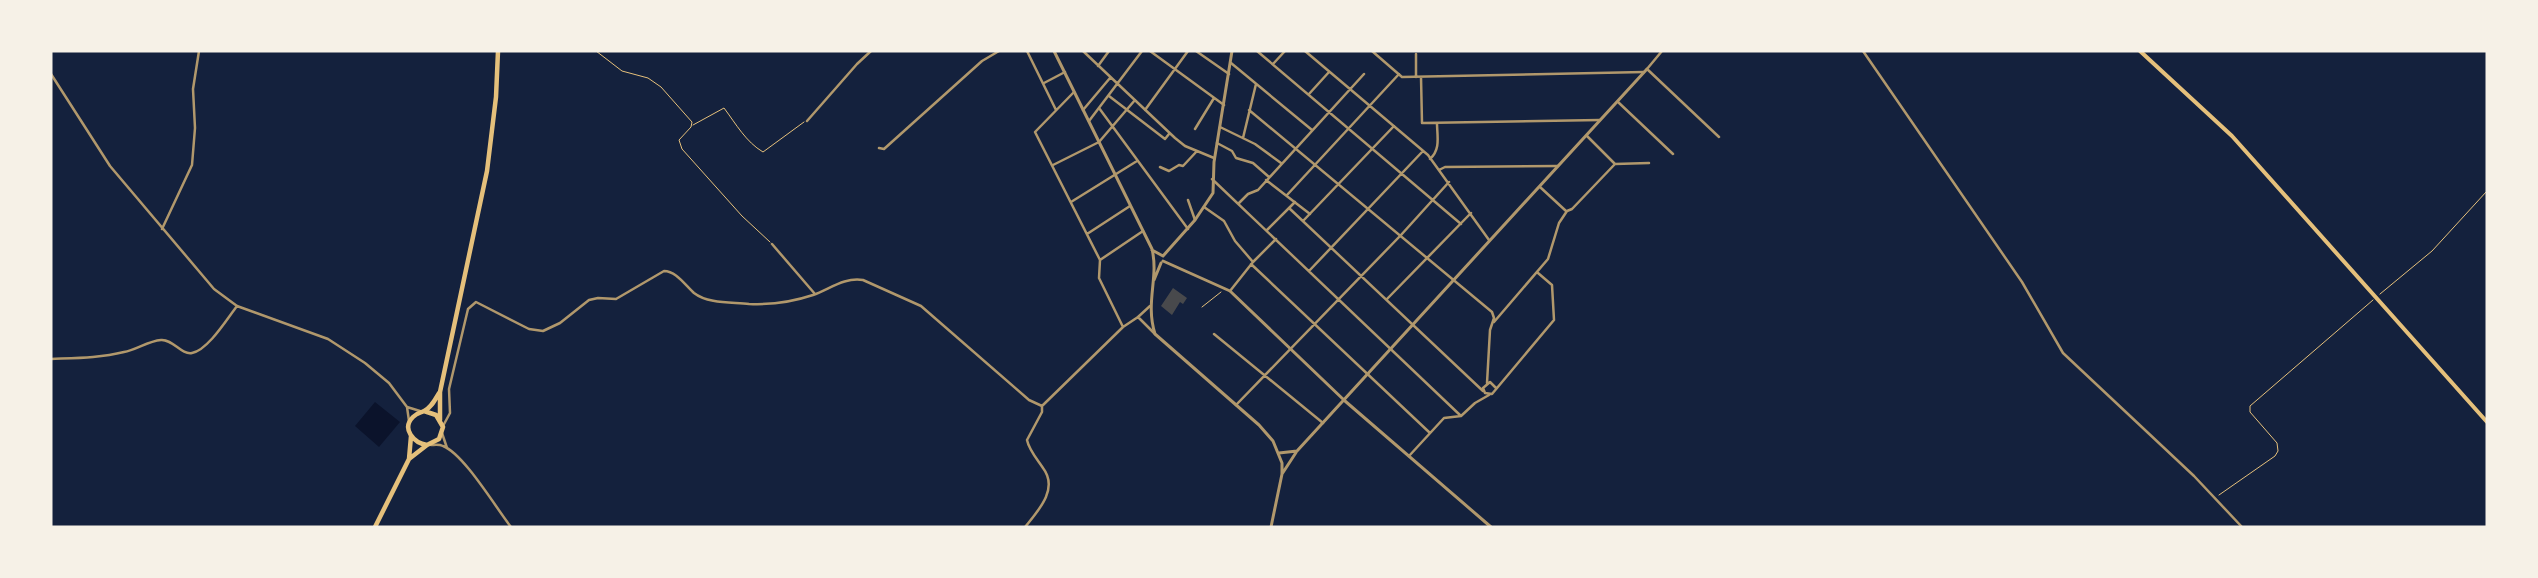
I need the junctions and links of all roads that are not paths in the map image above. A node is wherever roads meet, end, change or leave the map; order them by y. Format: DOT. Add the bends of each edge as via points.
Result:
graph roads {
  1 [pos="199,51"];
  2 [pos="498,51"];
  3 [pos="871,51"];
  4 [pos="985,51"];
  5 [pos="999,51"];
  6 [pos="1034,51"];
  7 [pos="1054,51"];
  8 [pos="1083,51"];
  9 [pos="1109,51"];
  10 [pos="1142,51"];
  11 [pos="1150,51"];
  12 [pos="1188,51"];
  13 [pos="1196,51"];
  14 [pos="1232,51"];
  15 [pos="1257,51"];
  16 [pos="1285,51"];
  17 [pos="1305,51"];
  18 [pos="1372,51"];
  19 [pos="1662,51"];
  20 [pos="1863,51"];
  21 [pos="2140,51"];
  22 [pos="1028,53"];
  23 [pos="1416,54"];
  24 [pos="988,57"];
  25 [pos="1231,63"];
  26 [pos="1273,64"];
  27 [pos="1098,66"];
  28 [pos="1175,70"];
  29 [pos="1646,71"];
  30 [pos="1065,72"];
  31 [pos="1329,72"];
  32 [pos="51,74"];
  33 [pos="1229,74"];
  34 [pos="1364,74"];
  35 [pos="1398,74"];
  36 [pos="1416,77"];
  37 [pos="1421,77"];
  38 [pos="1110,78"];
  39 [pos="1044,83"];
  40 [pos="1118,84"];
  41 [pos="1256,84"];
  42 [pos="1350,89"];
  43 [pos="1074,92"];
  44 [pos="1309,94"];
  45 [pos="1109,96"];
  46 [pos="1214,98"];
  47 [pos="1135,100"];
  48 [pos="1618,102"];
  49 [pos="1224,105"];
  50 [pos="1370,106"];
  51 [pos="1099,108"];
  52 [pos="1056,110"];
  53 [pos="1083,110"];
  54 [pos="1127,110"];
  55 [pos="1145,110"];
  56 [pos="1249,110"];
  57 [pos="1329,112"];
  58 [pos="1602,120"];
  59 [pos="807,121"];
  60 [pos="1089,121"];
  61 [pos="1437,123"];
  62 [pos="1113,126"];
  63 [pos="1394,126"];
  64 [pos="1220,127"];
  65 [pos="1195,129"];
  66 [pos="1349,129"];
  67 [pos="1312,130"];
  68 [pos="1169,134"];
  69 [pos="1587,136"];
  70 [pos="1719,137"];
  71 [pos="1243,138"];
  72 [pos="1099,142"];
  73 [pos="1217,143"];
  74 [pos="879,148"];
  75 [pos="1295,148"];
  76 [pos="1373,149"];
  77 [pos="1196,151"];
  78 [pos="1423,151"];
  79 [pos="1673,154"];
  80 [pos="1214,158"];
  81 [pos="1430,158"];
  82 [pos="1137,161"];
  83 [pos="1282,163"];
  84 [pos="1648,163"];
  85 [pos="1315,164"];
  86 [pos="1615,164"];
  87 [pos="1053,165"];
  88 [pos="1559,166"];
  89 [pos="1160,167"];
  90 [pos="1440,170"];
  91 [pos="1402,174"];
  92 [pos="1115,175"];
  93 [pos="1269,177"];
  94 [pos="1212,179"];
  95 [pos="1266,180"];
  96 [pos="1449,182"];
  97 [pos="1340,184"];
  98 [pos="1540,187"];
  99 [pos="1287,195"];
  100 [pos="1188,200"];
  101 [pos="1432,200"];
  102 [pos="1071,202"];
  103 [pos="1295,202"];
  104 [pos="1239,203"];
  105 [pos="1130,206"];
  106 [pos="1204,207"];
  107 [pos="1289,208"];
  108 [pos="1369,208"];
  109 [pos="1567,211"];
  110 [pos="1472,213"];
  111 [pos="1310,214"];
  112 [pos="1195,220"];
  113 [pos="1303,221"];
  114 [pos="1461,224"];
  115 [pos="162,229"];
  116 [pos="1188,229"];
  117 [pos="1144,230"];
  118 [pos="1267,230"];
  119 [pos="1087,234"];
  120 [pos="1401,235"];
  121 [pos="1276,239"];
  122 [pos="1490,242"];
  123 [pos="772,244"];
  124 [pos="1332,247"];
  125 [pos="1152,249"];
  126 [pos="1160,255"];
  127 [pos="1154,258"];
  128 [pos="1429,258"];
  129 [pos="1100,260"];
  130 [pos="1162,262"];
  131 [pos="1252,263"];
  132 [pos="1309,271"];
  133 [pos="1538,273"];
  134 [pos="1360,274"];
  135 [pos="1455,280"];
  136 [pos="1152,282"];
  137 [pos="1230,291"];
  138 [pos="815,294"];
  139 [pos="1338,298"];
  140 [pos="1387,299"];
  141 [pos="237,306"];
  142 [pos="1150,306"];
  143 [pos="1138,317"];
  144 [pos="1494,322"];
  145 [pos="1314,323"];
  146 [pos="1414,326"];
  147 [pos="1123,327"];
  148 [pos="1155,334"];
  149 [pos="1214,334"];
  150 [pos="1290,348"];
  151 [pos="1392,349"];
  152 [pos="51,359"];
  153 [pos="1264,375"];
  154 [pos="1369,375"];
  155 [pos="1486,383"];
  156 [pos="1496,388"];
  157 [pos="1483,391"];
  158 [pos="440,392"];
  159 [pos="1489,395"];
  160 [pos="1345,401"];
  161 [pos="1236,405"];
  162 [pos="1042,406"];
  163 [pos="406,407"];
  164 [pos="424,411"];
  165 [pos="1461,416"];
  166 [pos="440,420"];
  167 [pos="2487,422"];
  168 [pos="409,423"];
  169 [pos="1323,423"];
  170 [pos="443,427"];
  171 [pos="442,433"];
  172 [pos="1430,433"];
  173 [pos="411,436"];
  174 [pos="427,445"];
  175 [pos="448,449"];
  176 [pos="1297,451"];
  177 [pos="1279,453"];
  178 [pos="1408,457"];
  179 [pos="409,459"];
  180 [pos="1282,474"];
  181 [pos="375,527"];
  182 [pos="511,527"];
  183 [pos="1025,527"];
  184 [pos="1271,527"];
  185 [pos="1491,527"];
  186 [pos="2242,527"];
  1 -- 115 [label="street" via="193,89 195,128 192,165"];
  2 -- 158 [label="main road" via="487,171"];
  3 -- 59 [label="street"];
  4 -- 24 [label="street"];
  5 -- 24 [label="street"];
  6 -- 22 [label="street"];
  7 -- 30 [label="street"];
  8 -- 27 [label="street"];
  9 -- 27 [label="street"];
  10 -- 40 [label="street"];
  11 -- 28 [label="street"];
  12 -- 28 [label="street"];
  13 -- 33 [label="street"];
  14 -- 25 [label="street"];
  15 -- 26 [label="street"];
  16 -- 26 [label="street"];
  17 -- 31 [label="street"];
  18 -- 35 [label="street"];
  19 -- 29 [label="street"];
  20 -- 186 [label="street" via="2022,282 2059,348 2194,476"];
  21 -- 167 [label="main road" via="2232,136"];
  22 -- 39 [label="street"];
  23 -- 36 [label="street"];
  24 -- 74 [label="street" via="884,149"];
  25 -- 33 [label="street"];
  25 -- 41 [label="street"];
  26 -- 44 [label="street"];
  27 -- 38 [label="street"];
  28 -- 46 [label="street"];
  28 -- 55 [label="street"];
  29 -- 37 [label="street"];
  29 -- 48 [label="street"];
  29 -- 70 [label="street"];
  30 -- 39 [label="street"];
  30 -- 43 [label="street"];
  31 -- 42 [label="street"];
  31 -- 44 [label="street"];
  32 -- 115 [label="street" via="110,166"];
  33 -- 49 [label="street"];
  34 -- 42 [label="street"];
  35 -- 36 [label="street"];
  35 -- 50 [label="street"];
  36 -- 37 [label="street"];
  37 -- 61 [label="street" via="1422,123"];
  38 -- 40 [label="street"];
  38 -- 53 [label="street"];
  39 -- 52 [label="street"];
  40 -- 45 [label="street"];
  40 -- 47 [label="street"];
  41 -- 56 [label="street"];
  41 -- 67 [label="street"];
  42 -- 50 [label="street"];
  42 -- 57 [label="street"];
  43 -- 52 [label="street"];
  43 -- 53 [label="street"];
  44 -- 57 [label="street"];
  45 -- 51 [label="street"];
  45 -- 54 [label="street"];
  46 -- 49 [label="street"];
  46 -- 65 [label="street"];
  47 -- 54 [label="street"];
  47 -- 55 [label="street"];
  48 -- 58 [label="street"];
  48 -- 79 [label="street"];
  49 -- 64 [label="street"];
  50 -- 63 [label="street"];
  50 -- 66 [label="street"];
  51 -- 60 [label="street"];
  51 -- 62 [label="street"];
  52 -- 87 [label="street" via="1034,132"];
  53 -- 60 [label="street"];
  54 -- 62 [label="street"];
  54 -- 68 [label="street" via="1165,140"];
  55 -- 68 [label="street"];
  56 -- 71 [label="street"];
  56 -- 75 [label="street"];
  57 -- 66 [label="street"];
  57 -- 67 [label="street"];
  58 -- 61 [label="street"];
  58 -- 69 [label="street"];
  60 -- 72 [label="street"];
  61 -- 81 [label="street" via="1438,148"];
  62 -- 72 [label="street"];
  62 -- 82 [label="street"];
  63 -- 76 [label="street"];
  63 -- 78 [label="street"];
  64 -- 71 [label="street"];
  64 -- 73 [label="street"];
  66 -- 76 [label="street"];
  66 -- 85 [label="street"];
  67 -- 75 [label="street"];
  68 -- 77 [label="street"];
  69 -- 86 [label="street"];
  69 -- 88 [label="street"];
  71 -- 83 [label="street"];
  72 -- 87 [label="street"];
  72 -- 92 [label="street"];
  73 -- 80 [label="street"];
  73 -- 93 [label="street" via="1232,150 1236,158 1253,163"];
  75 -- 83 [label="street"];
  75 -- 85 [label="street"];
  76 -- 91 [label="street"];
  76 -- 97 [label="street"];
  77 -- 80 [label="street"];
  77 -- 89 [label="street" via="1183,166 1170,171"];
  78 -- 81 [label="street"];
  78 -- 91 [label="street"];
  80 -- 94 [label="street"];
  81 -- 90 [label="street"];
  82 -- 92 [label="street"];
  82 -- 116 [label="street"];
  83 -- 93 [label="street"];
  84 -- 86 [label="street"];
  85 -- 97 [label="street"];
  85 -- 99 [label="street"];
  86 -- 109 [label="street"];
  87 -- 102 [label="street"];
  88 -- 90 [label="street" via="1445,167"];
  88 -- 98 [label="street"];
  90 -- 96 [label="street"];
  91 -- 101 [label="street"];
  91 -- 108 [label="street"];
  92 -- 102 [label="street"];
  92 -- 105 [label="street"];
  93 -- 95 [label="street"];
  94 -- 104 [label="street"];
  94 -- 106 [label="street" via="1213,193"];
  95 -- 99 [label="street"];
  95 -- 104 [label="street"];
  96 -- 101 [label="street"];
  96 -- 110 [label="street"];
  97 -- 108 [label="street"];
  97 -- 111 [label="street"];
  98 -- 109 [label="street"];
  98 -- 122 [label="street"];
  99 -- 103 [label="street"];
  100 -- 112 [label="street"];
  101 -- 114 [label="street"];
  101 -- 120 [label="street"];
  102 -- 119 [label="street"];
  103 -- 107 [label="street"];
  103 -- 111 [label="street"];
  104 -- 118 [label="street"];
  105 -- 117 [label="street"];
  105 -- 119 [label="street"];
  106 -- 112 [label="street"];
  106 -- 131 [label="street" via="1224,220"];
  107 -- 113 [label="street"];
  107 -- 118 [label="street"];
  108 -- 120 [label="street"];
  108 -- 124 [label="street"];
  109 -- 133 [label="street" via="1559,223 1548,259"];
  110 -- 114 [label="street"];
  110 -- 122 [label="street"];
  111 -- 113 [label="street"];
  112 -- 116 [label="street"];
  113 -- 124 [label="street"];
  114 -- 128 [label="street"];
  115 -- 141 [label="street" via="214,289"];
  116 -- 126 [label="street"];
  117 -- 125 [label="street"];
  117 -- 129 [label="street"];
  118 -- 121 [label="street"];
  119 -- 129 [label="street"];
  120 -- 128 [label="street"];
  120 -- 134 [label="street"];
  121 -- 131 [label="street"];
  121 -- 132 [label="street"];
  122 -- 135 [label="street"];
  123 -- 138 [label="street"];
  124 -- 132 [label="street"];
  124 -- 134 [label="street"];
  125 -- 126 [label="street"];
  125 -- 127 [label="street"];
  126 -- 127 [label="street"];
  126 -- 130 [label="street"];
  127 -- 130 [label="street" via="1156,263"];
  127 -- 136 [label="street"];
  128 -- 135 [label="street"];
  128 -- 140 [label="street"];
  129 -- 147 [label="street" via="1099,278"];
  130 -- 136 [label="street"];
  130 -- 137 [label="street"];
  131 -- 137 [label="street"];
  131 -- 145 [label="street"];
  132 -- 139 [label="street"];
  133 -- 144 [label="street"];
  133 -- 156 [label="street" via="1552,285 1554,320"];
  134 -- 139 [label="street"];
  134 -- 140 [label="street"];
  135 -- 144 [label="street" via="1492,312"];
  135 -- 146 [label="street"];
  136 -- 142 [label="street"];
  137 -- 150 [label="street"];
  138 -- 162 [label="street" via="854,279 908,299 921,306 1029,400"];
  138 -- 170 [label="street" via="770,304 713,300 702,298 671,272 664,272 616,299 589,300 560,323 543,331 528,329 476,302 468,309 449,389 450,413"];
  139 -- 145 [label="street"];
  139 -- 151 [label="street"];
  140 -- 146 [label="street"];
  141 -- 152 [label="street" via="217,333 192,353 161,340 95,358"];
  141 -- 163 [label="street" via="328,339 389,383"];
  142 -- 143 [label="street"];
  142 -- 148 [label="street"];
  143 -- 147 [label="street"];
  143 -- 148 [label="street"];
  144 -- 155 [label="street" via="1490,330"];
  145 -- 150 [label="street"];
  145 -- 154 [label="street"];
  146 -- 151 [label="street"];
  146 -- 157 [label="street"];
  147 -- 162 [label="street"];
  148 -- 161 [label="street"];
  149 -- 153 [label="street"];
  150 -- 153 [label="street"];
  150 -- 160 [label="street"];
  151 -- 154 [label="street"];
  151 -- 165 [label="street"];
  153 -- 161 [label="street"];
  153 -- 169 [label="street"];
  154 -- 160 [label="street"];
  154 -- 172 [label="street"];
  155 -- 156 [label="street" via="1492,383"];
  155 -- 157 [label="street"];
  156 -- 159 [label="street"];
  157 -- 159 [label="street"];
  158 -- 164 [label="main road"];
  158 -- 166 [label="main road"];
  159 -- 165 [label="street"];
  160 -- 169 [label="street"];
  160 -- 178 [label="street"];
  161 -- 177 [label="street" via="1265,430"];
  162 -- 183 [label="street" via="1027,440 1046,471 1050,487"];
  163 -- 164 [label="street"];
  163 -- 168 [label="street"];
  164 -- 166 [label="main road" via="431,412"];
  164 -- 168 [label="main road"];
  165 -- 172 [label="street" via="1444,418"];
  166 -- 170 [label="main road"];
  168 -- 173 [label="main road"];
  169 -- 176 [label="street"];
  170 -- 171 [label="main road"];
  171 -- 174 [label="main road" via="439,439"];
  171 -- 175 [label="street"];
  172 -- 178 [label="street"];
  173 -- 174 [label="main road"];
  173 -- 179 [label="main road"];
  174 -- 175 [label="street"];
  174 -- 179 [label="main road"];
  175 -- 182 [label="street" via="483,485"];
  176 -- 177 [label="street"];
  176 -- 180 [label="street"];
  177 -- 180 [label="street"];
  178 -- 185 [label="street"];
  179 -- 181 [label="main road"];
  180 -- 184 [label="street"];
}
